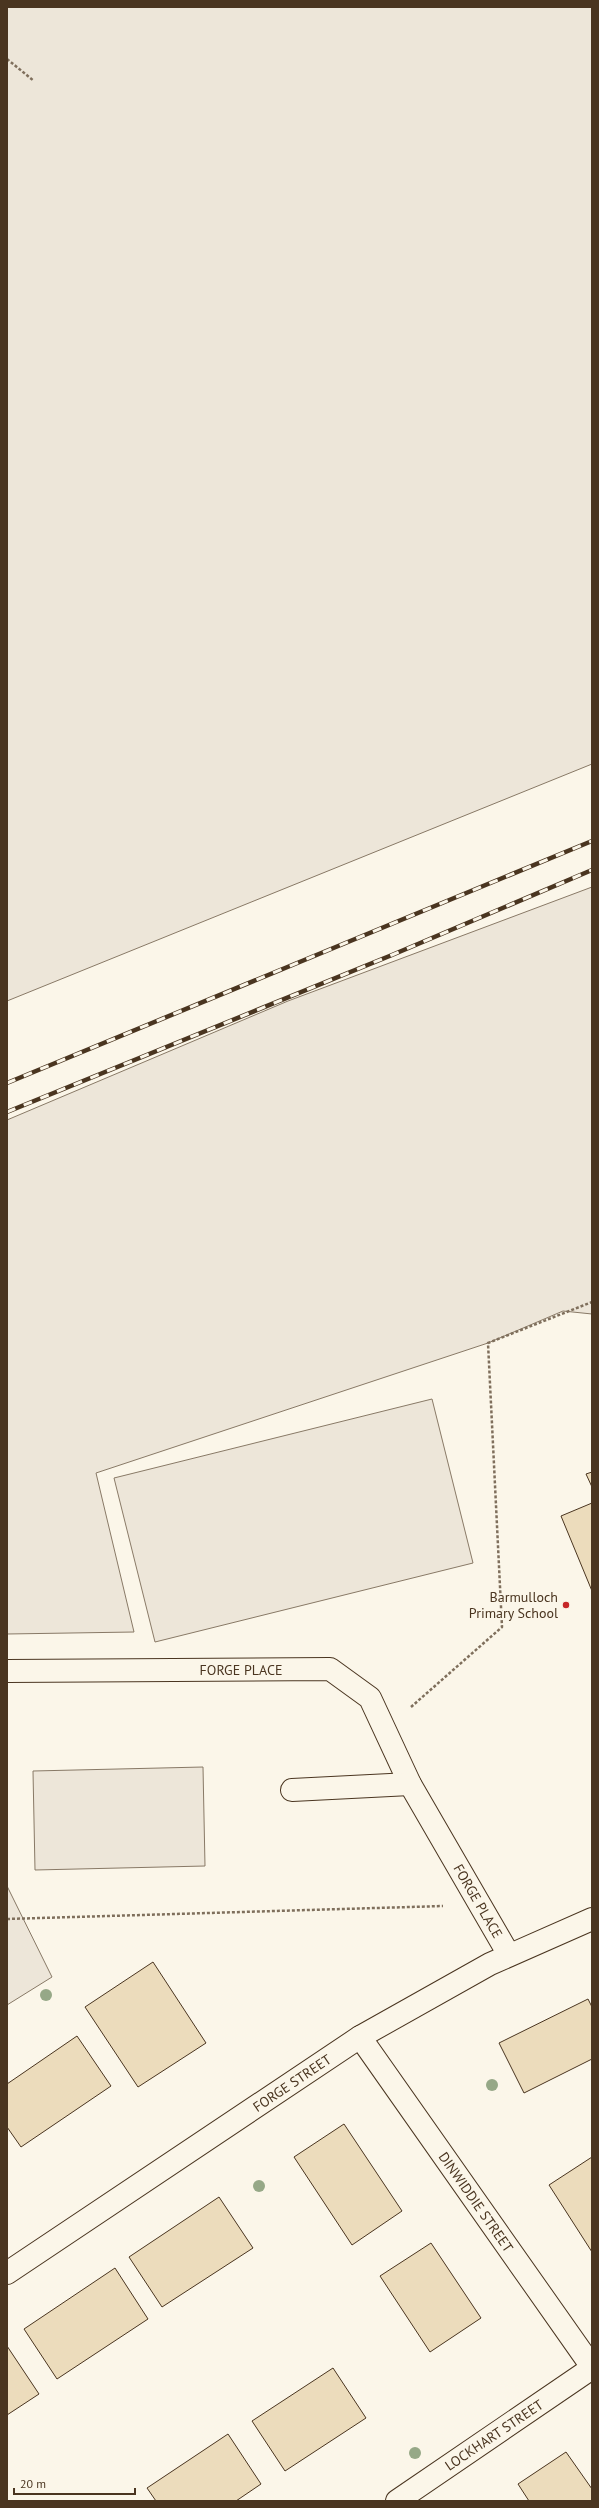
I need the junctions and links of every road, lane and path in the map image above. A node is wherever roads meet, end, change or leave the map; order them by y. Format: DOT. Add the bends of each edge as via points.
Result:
graph roads {
  1 [pos="7,59"];
  2 [pos="34,81"];
  3 [pos="592,1302"];
  4 [pos="7,1671"];
  5 [pos="384,1729"];
  6 [pos="410,1784"];
  7 [pos="292,1790"];
  8 [pos="480,1904"];
  9 [pos="7,1919"];
  10 [pos="592,1920"];
  11 [pos="509,1955"];
  12 [pos="360,2037"];
  13 [pos="7,2273"];
  14 [pos="592,2368"];
  15 [pos="397,2501"];
  1 -- 2 [label="path"];
  3 -- 5 [label="path" via="488,1343 502,1628"];
  4 -- 5 [label="street, FORGE PLACE" via="330,1669 370,1698"];
  5 -- 6 [label="street, FORGE PLACE"];
  6 -- 7 [label="street"];
  6 -- 8 [label="street, FORGE PLACE"];
  8 -- 9 [label="path"];
  8 -- 11 [label="street, FORGE PLACE"];
  10 -- 11 [label="street, FORGE STREET"];
  11 -- 12 [label="street, FORGE STREET"];
  12 -- 13 [label="street, FORGE STREET"];
  12 -- 14 [label="street, DINWIDDIE STREET"];
  14 -- 15 [label="street, LOCKHART STREET"];
}
